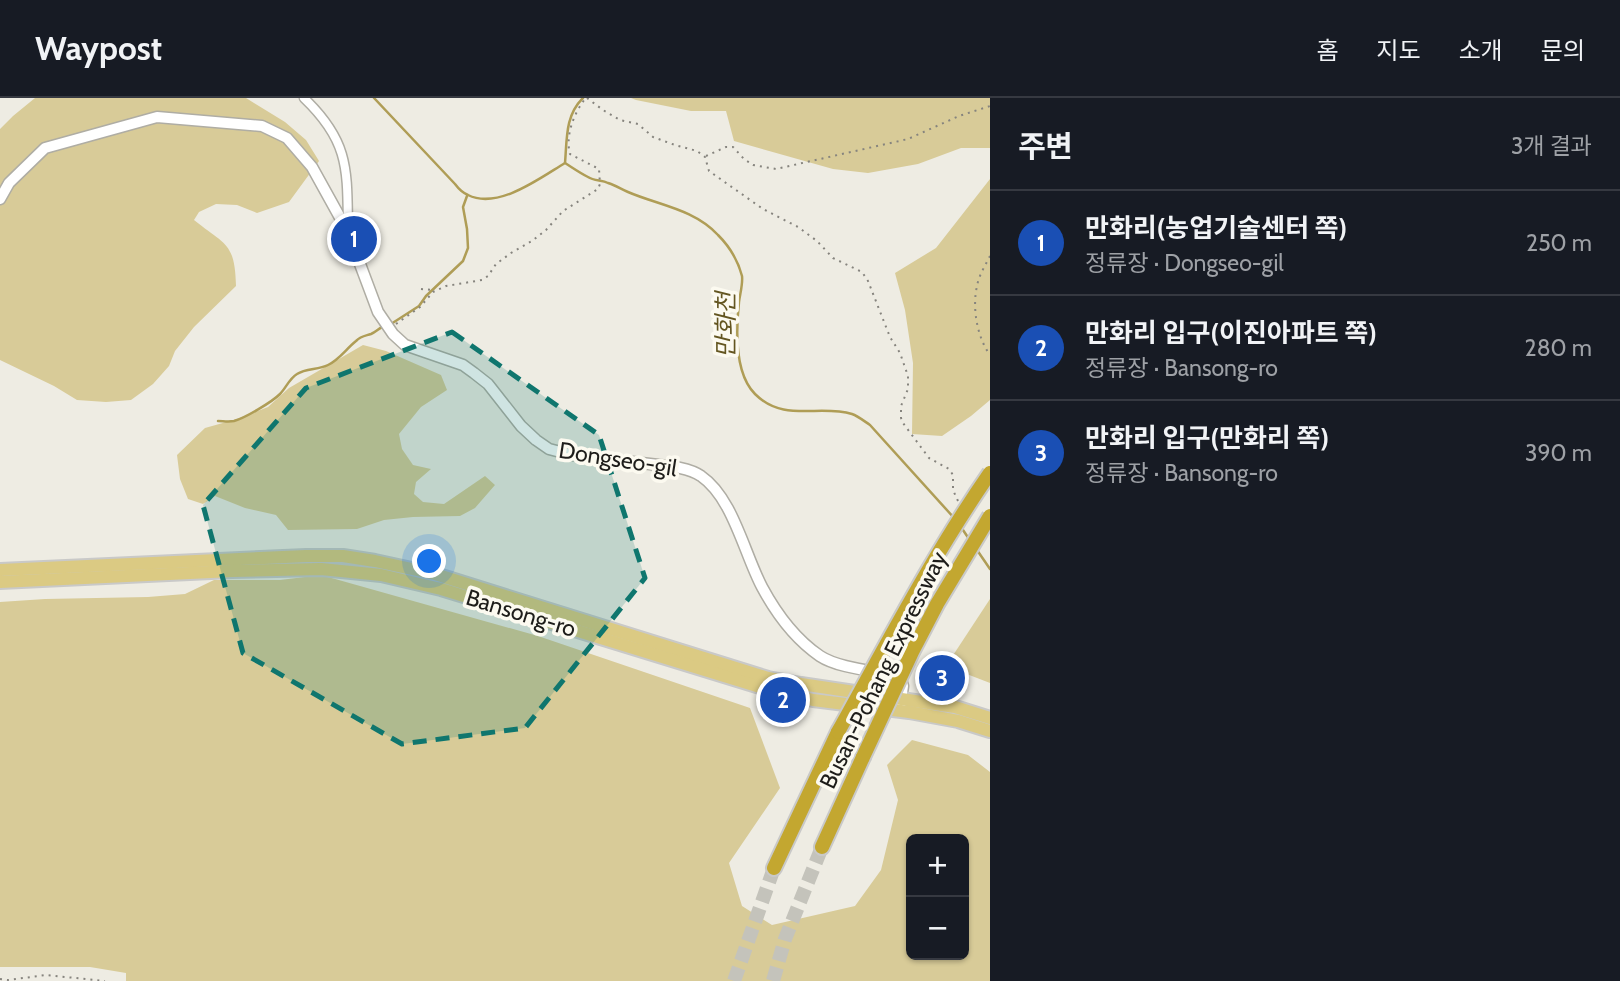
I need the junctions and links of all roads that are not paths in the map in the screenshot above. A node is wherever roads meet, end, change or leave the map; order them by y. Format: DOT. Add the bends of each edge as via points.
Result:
graph roads {
  1 [pos="304,98"];
  2 [pos="0,199"];
  3 [pos="347,202"];
  4 [pos="334,206"];
  5 [pos="348,232"];
  6 [pos="990,473"];
  7 [pos="990,516"];
  8 [pos="0,570"];
  9 [pos="0,582"];
  10 [pos="900,705"];
  11 [pos="990,718"];
  12 [pos="990,732"];
  13 [pos="822,847"];
  14 [pos="774,868"];
  1 -- 3 [label="street, Dongseo-gil" via="343,153"];
  2 -- 4 [label="street, Dongseo-gil" via="9,183 45,148 157,117 262,126 287,138 312,167"];
  3 -- 4 [label="street"];
  3 -- 5 [label="street, Dongseo-gil"];
  4 -- 5 [label="street, Dongseo-gil"];
  5 -- 10 [label="street, Dongseo-gil" via="378,312 405,345 463,365 488,384 521,426 549,449 676,467 702,476 724,503 762,586 786,625 820,656 897,676 903,682"];
  6 -- 14 [label="highway, Busan-Pohang Expressway, bridge" via="930,565 838,732"];
  7 -- 13 [label="highway, Busan-Pohang Expressway, bridge" via="912,652"];
  8 -- 10 [label="main road, Bansong-ro" via="306,556 364,559 459,581 768,678"];
  9 -- 10 [label="main road, Bansong-ro" via="258,570 371,573 441,589 760,687 813,700"];
  10 -- 11 [label="main road, Bansong-ro" via="955,707"];
  10 -- 12 [label="main road, Bansong-ro"];
}
